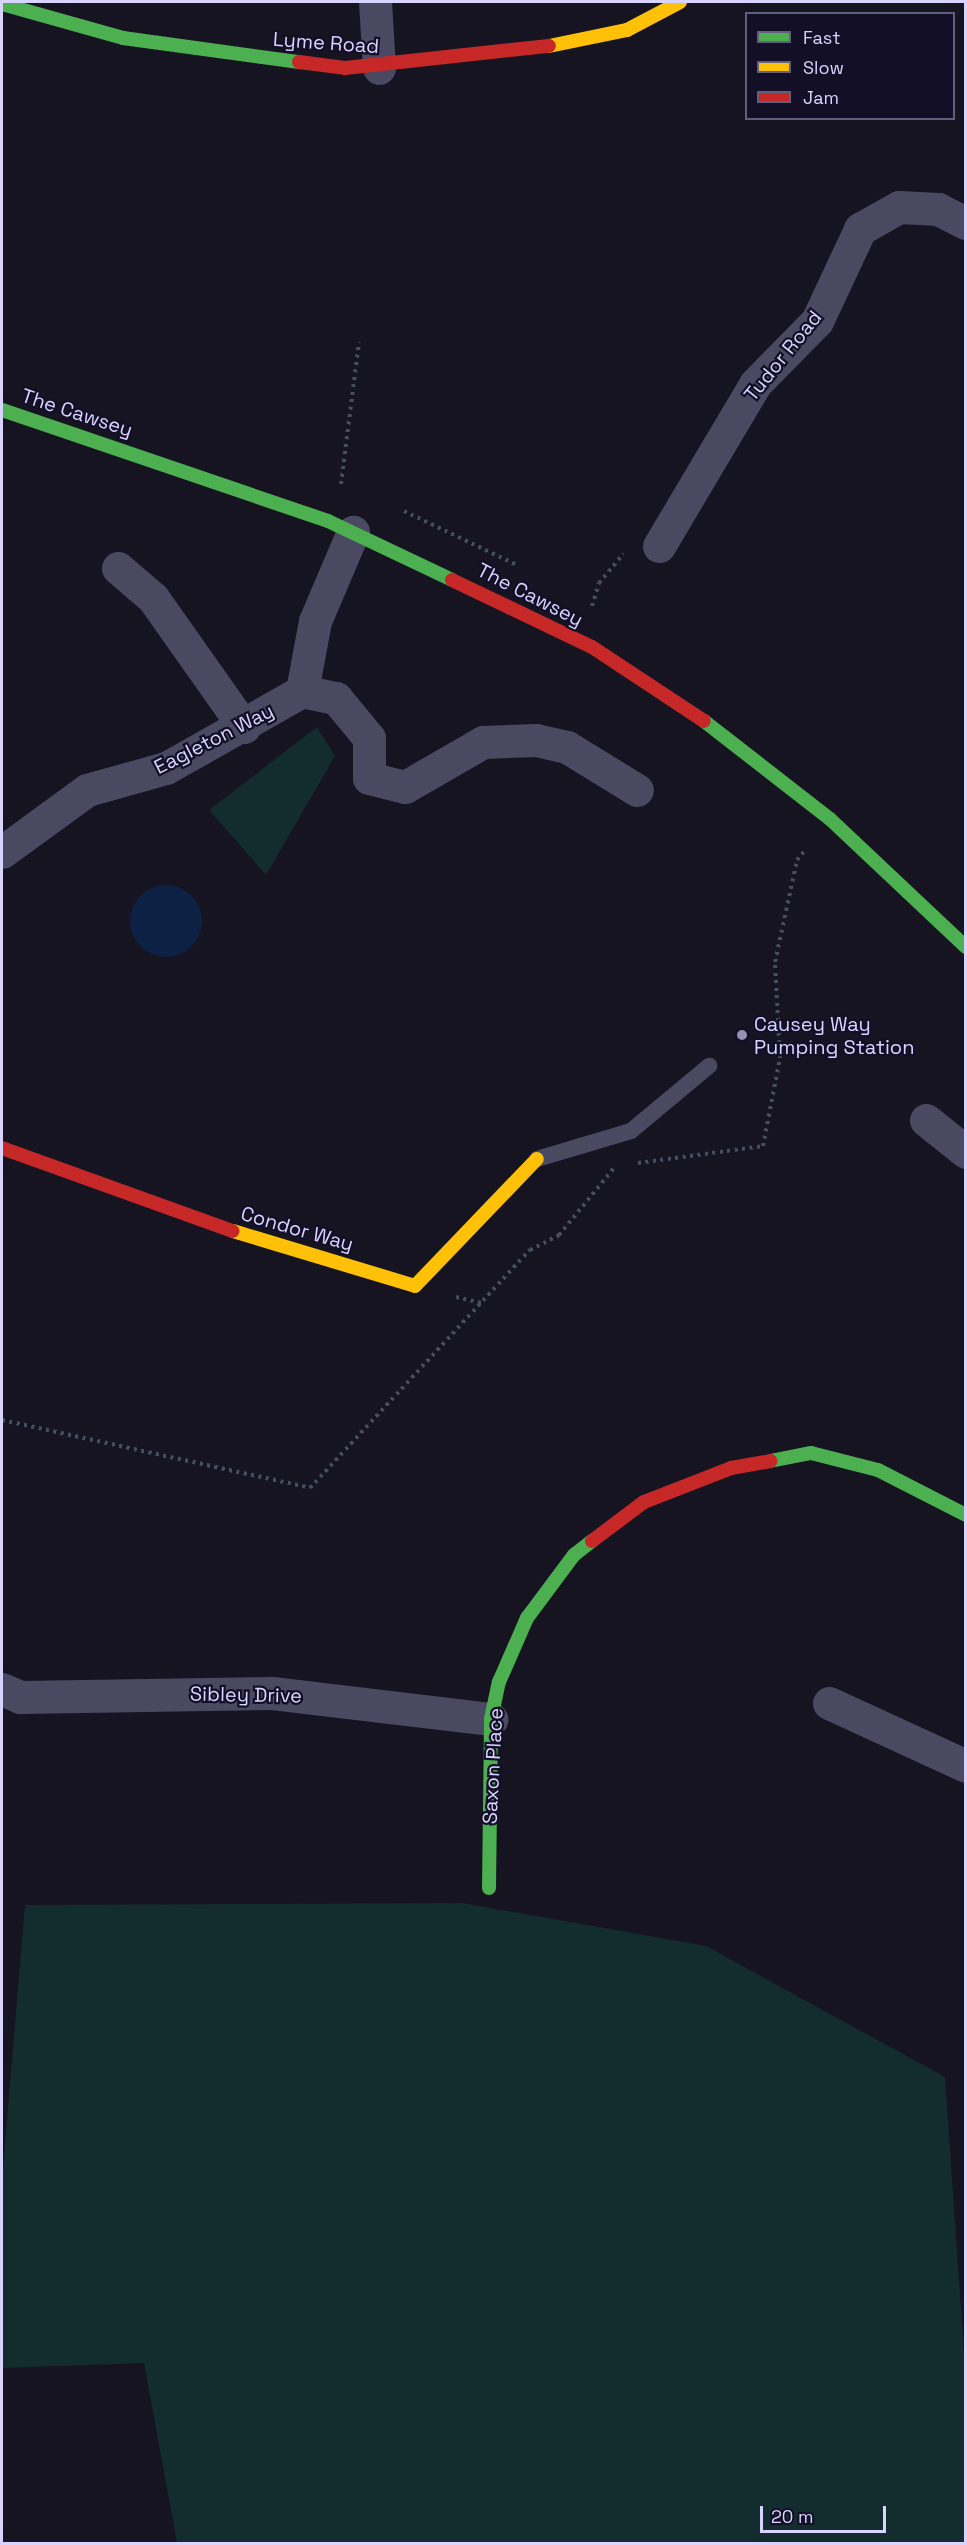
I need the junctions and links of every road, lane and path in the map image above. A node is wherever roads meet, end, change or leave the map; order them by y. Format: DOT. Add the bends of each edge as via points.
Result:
graph roads {
  1 [pos="375,2"];
  2 [pos="680,2"];
  3 [pos="2,4"];
  4 [pos="379,68"];
  5 [pos="966,223"];
  6 [pos="359,342"];
  7 [pos="2,410"];
  8 [pos="341,484"];
  9 [pos="353,532"];
  10 [pos="659,546"];
  11 [pos="118,568"];
  12 [pos="592,607"];
  13 [pos="302,691"];
  14 [pos="244,727"];
  15 [pos="637,790"];
  16 [pos="2,852"];
  17 [pos="966,947"];
  18 [pos="709,1066"];
  19 [pos="926,1120"];
  20 [pos="2,1148"];
  21 [pos="966,1152"];
  22 [pos="537,1159"];
  23 [pos="966,1515"];
  24 [pos="2,1689"];
  25 [pos="830,1704"];
  26 [pos="491,1719"];
  27 [pos="966,1766"];
  28 [pos="489,1888"];
  1 -- 4 [label="street"];
  2 -- 4 [label="street, Lyme Road" via="627,30 530,50"];
  3 -- 4 [label="street, Lyme Road" via="123,38 293,62"];
  5 -- 10 [label="street, Tudor Road" via="938,209 900,207 860,229 817,321 755,384"];
  6 -- 8 [label="path"];
  7 -- 9 [label="street, The Cawsey" via="190,470"];
  9 -- 13 [label="street" via="315,621"];
  9 -- 17 [label="street, The Cawsey" via="592,647 708,724 830,819"];
  10 -- 12 [label="path" via="625,550 599,583"];
  11 -- 14 [label="street" via="153,598"];
  13 -- 14 [label="street, Eagleton Way"];
  13 -- 15 [label="street" via="336,698 369,738 369,778 405,787 483,742 536,740 567,747"];
  14 -- 16 [label="street, Eagleton Way" via="166,768 87,790"];
  18 -- 22 [label="lane" via="632,1131"];
  19 -- 21 [label="street"];
  20 -- 22 [label="street, Condor Way" via="194,1219 415,1286"];
  23 -- 26 [label="street, Saxon Place" via="878,1470 811,1453 731,1468 644,1502 574,1555 527,1618 499,1682"];
  24 -- 26 [label="street, Sibley Drive" via="20,1697 272,1693 379,1701"];
  25 -- 27 [label="street"];
  26 -- 28 [label="street, Saxon Place"];
}
